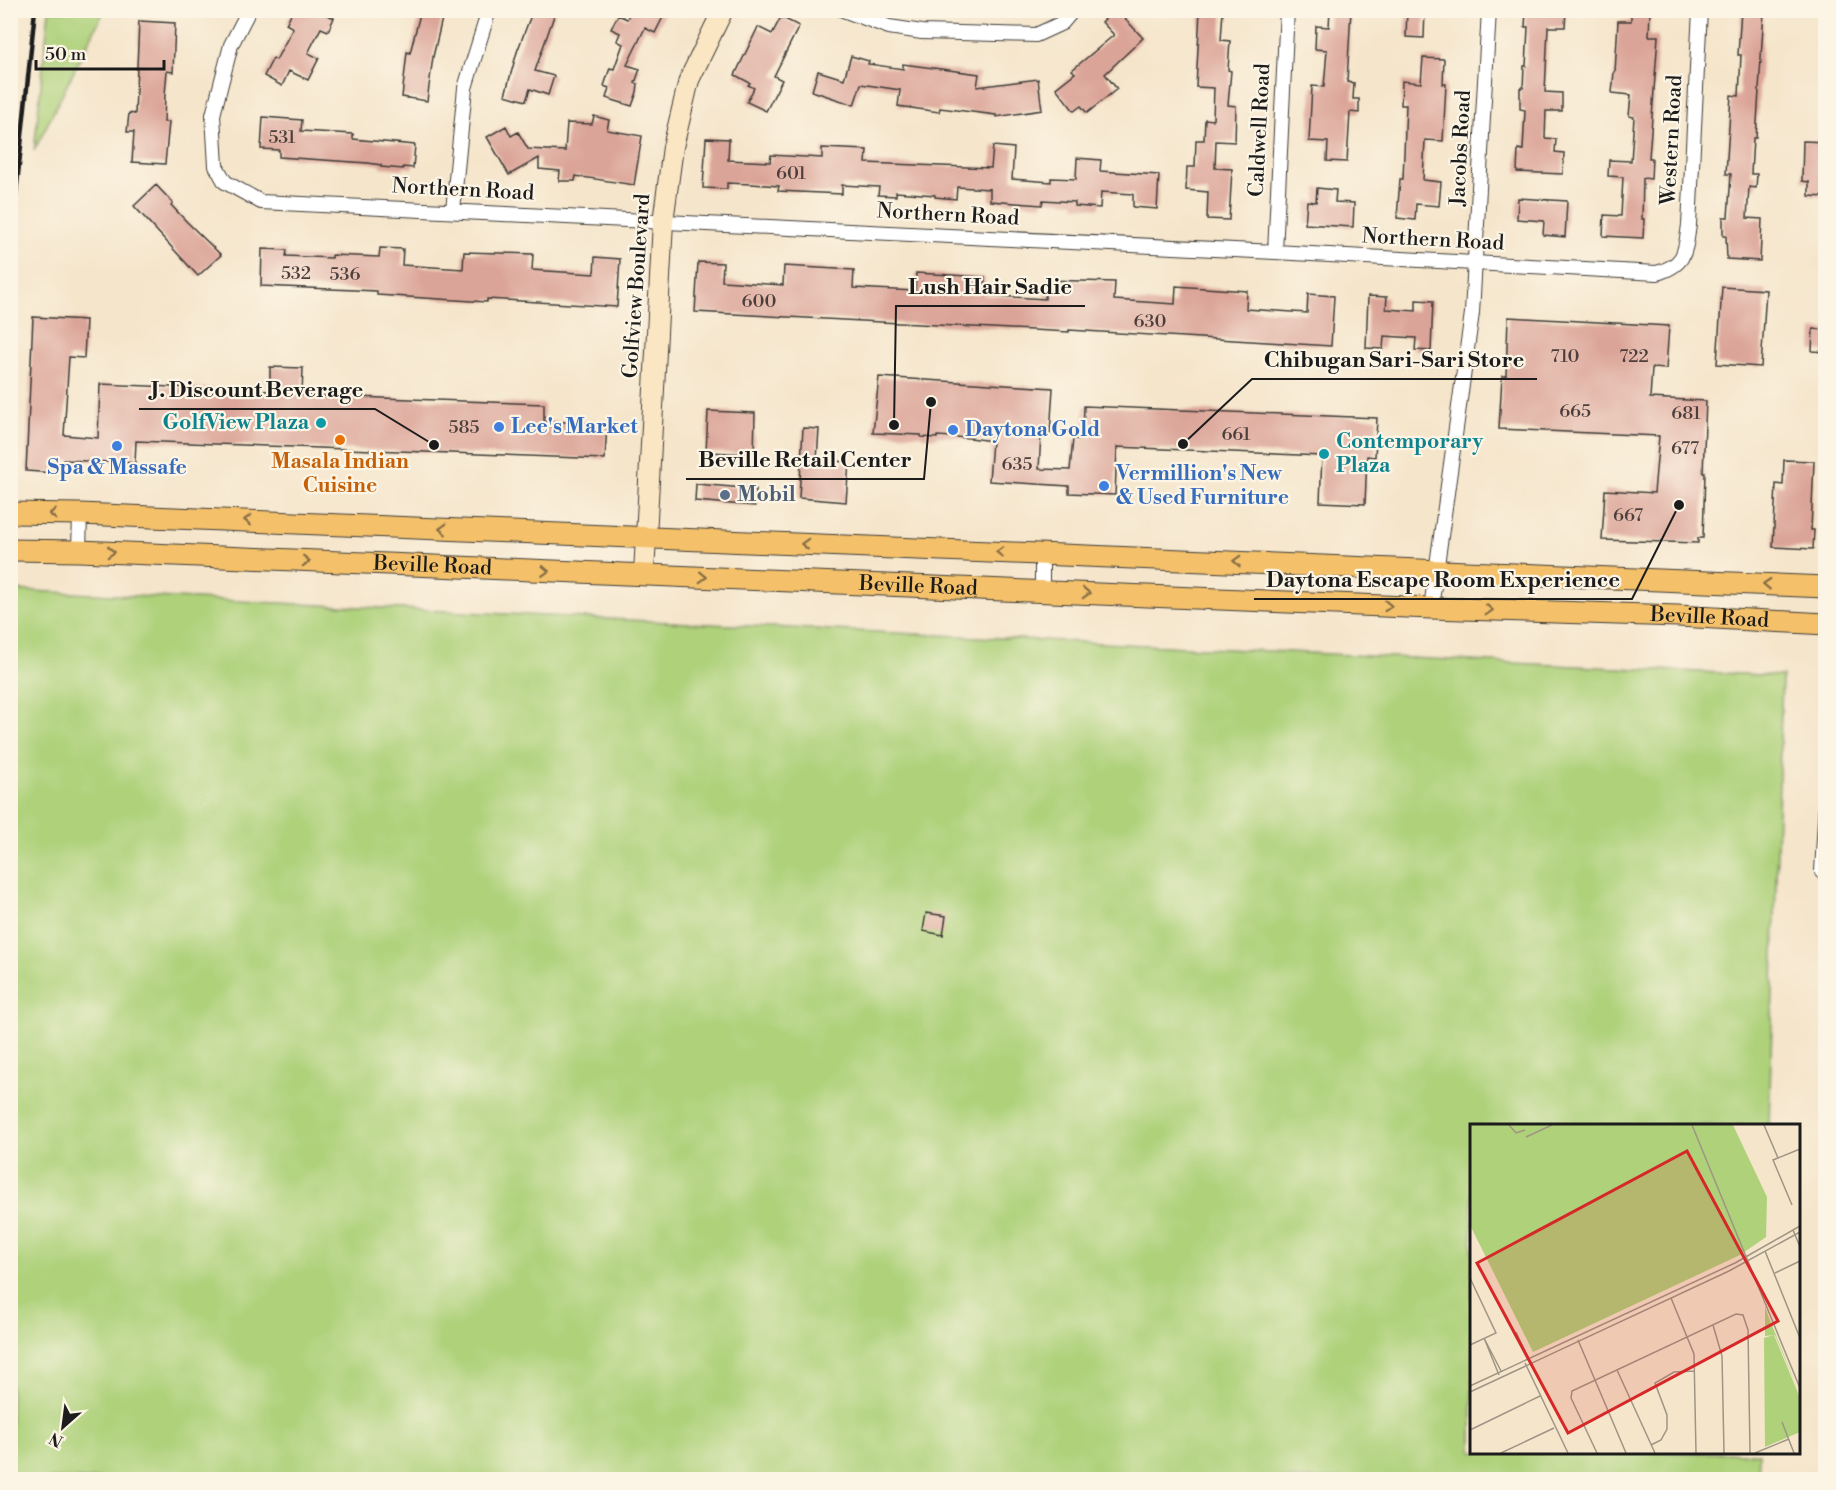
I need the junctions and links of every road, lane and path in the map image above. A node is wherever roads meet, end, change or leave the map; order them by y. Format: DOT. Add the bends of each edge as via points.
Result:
graph roads {
  1 [pos="249,10"];
  2 [pos="489,10"];
  3 [pos="723,10"];
  4 [pos="843,10"];
  5 [pos="1073,10"];
  6 [pos="1287,10"];
  7 [pos="1490,10"];
  8 [pos="1700,10"];
  9 [pos="453,210"];
  10 [pos="663,222"];
  11 [pos="1275,252"];
  12 [pos="1475,263"];
  13 [pos="1673,268"];
  14 [pos="10,513"];
  15 [pos="81,514"];
  16 [pos="646,537"];
  17 [pos="10,550"];
  18 [pos="79,551"];
  19 [pos="1042,553"];
  20 [pos="1436,570"];
  21 [pos="644,574"];
  22 [pos="1826,587"];
  23 [pos="1042,591"];
  24 [pos="1431,608"];
  25 [pos="1826,624"];
  26 [pos="1826,802"];
  27 [pos="1822,872"];
  1 -- 9 [label="street, Northern Road" via="231,45 213,115 216,166 225,182 261,202"];
  2 -- 9 [label="street" via="465,88"];
  3 -- 10 [label="street, Golfview Boulevard" via="689,80 673,147"];
  4 -- 5 [label="street" via="889,27 922,32 1036,35 1062,23"];
  6 -- 11 [label="street, Caldwell Road"];
  7 -- 12 [label="street, Jacobs Road"];
  8 -- 13 [label="street, Western Road" via="1689,225 1685,252"];
  9 -- 10 [label="street, Northern Road"];
  10 -- 11 [label="street, Northern Road"];
  10 -- 16 [label="street, Golfview Boulevard"];
  11 -- 12 [label="street, Northern Road"];
  12 -- 13 [label="street, Northern Road" via="1657,273"];
  12 -- 20 [label="street, Jacobs Road" via="1472,313"];
  15 -- 14 [label="main road, Beville Road, one-way"];
  16 -- 15 [label="main road, Beville Road, one-way"];
  15 -- 18 [label="street"];
  19 -- 16 [label="main road, Beville Road, one-way"];
  16 -- 21 [label="street, Golfview Boulevard"];
  17 -- 18 [label="main road, Beville Road"];
  18 -- 21 [label="main road, Beville Road, one-way"];
  20 -- 19 [label="main road, Beville Road, one-way"];
  19 -- 23 [label="street"];
  22 -- 20 [label="main road, Beville Road, one-way"];
  20 -- 24 [label="street, Jacobs Road"];
  21 -- 23 [label="main road, Beville Road, one-way"];
  23 -- 24 [label="main road, Beville Road, one-way"];
  24 -- 25 [label="main road, Beville Road, one-way"];
  26 -- 27 [label="street"];
}
